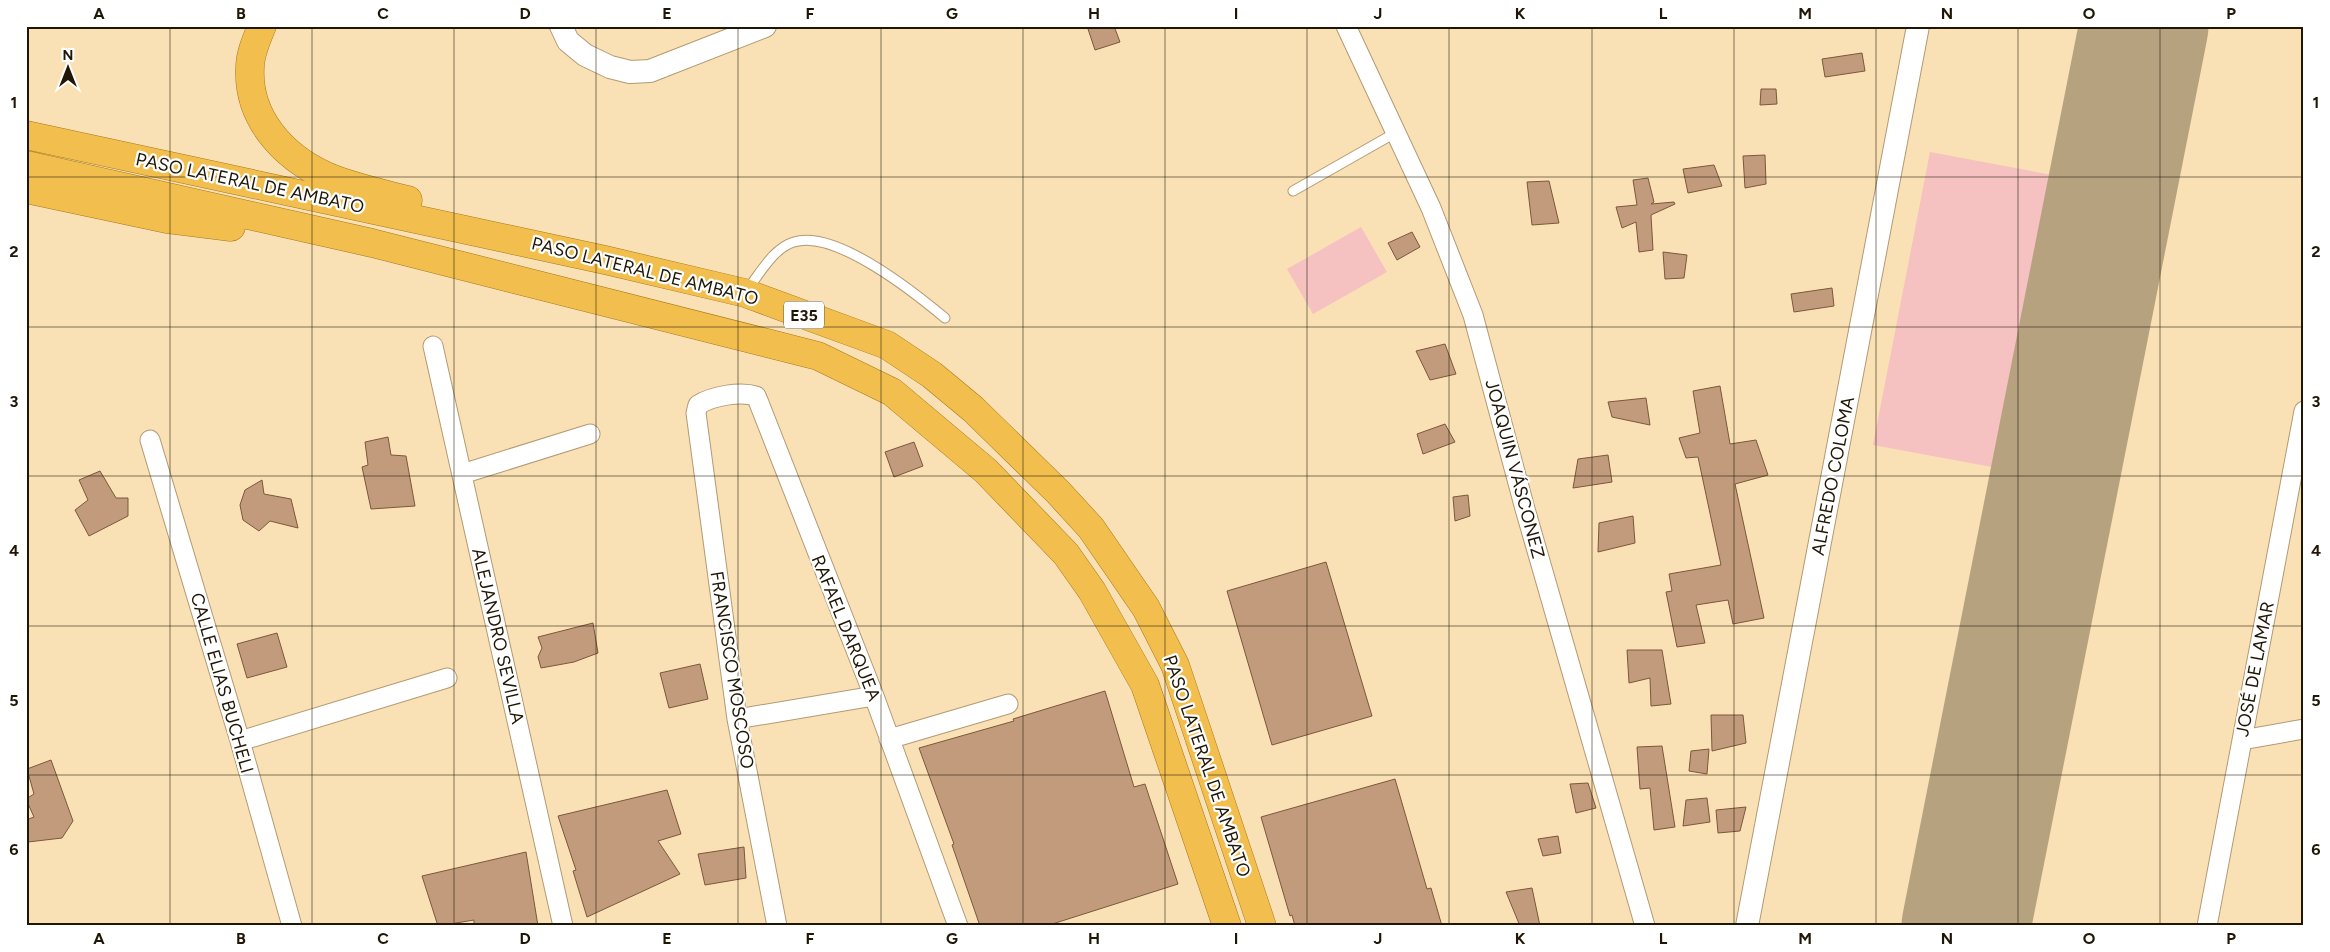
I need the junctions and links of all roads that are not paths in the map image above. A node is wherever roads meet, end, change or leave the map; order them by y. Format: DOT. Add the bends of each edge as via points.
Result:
graph roads {
  1 [pos="262,26"];
  2 [pos="562,26"];
  3 [pos="764,26"];
  4 [pos="1346,26"];
  5 [pos="1918,26"];
  6 [pos="1395,133"];
  7 [pos="26,135"];
  8 [pos="26,165"];
  9 [pos="26,189"];
  10 [pos="1293,191"];
  11 [pos="372,243"];
  12 [pos="605,260"];
  13 [pos="745,293"];
  14 [pos="945,318"];
  15 [pos="433,346"];
  16 [pos="2304,411"];
  17 [pos="696,413"];
  18 [pos="590,434"];
  19 [pos="150,440"];
  20 [pos="462,474"];
  21 [pos="447,678"];
  22 [pos="874,696"];
  23 [pos="1008,704"];
  24 [pos="737,719"];
  25 [pos="2304,729"];
  26 [pos="889,739"];
  27 [pos="2242,740"];
  28 [pos="240,741"];
  29 [pos="292,926"];
  30 [pos="563,926"];
  31 [pos="777,926"];
  32 [pos="958,926"];
  33 [pos="1227,926"];
  34 [pos="1262,926"];
  35 [pos="1645,926"];
  36 [pos="1747,926"];
  37 [pos="2206,926"];
  1 -- 12 [label="highway" via="250,66 253,102 268,131 294,158 327,176"];
  2 -- 3 [label="street" via="568,40 585,55 630,72 650,71"];
  4 -- 6 [label="street, JOAQUIN VÁSCONEZ"];
  5 -- 36 [label="street, ALFREDO COLOMA"];
  6 -- 10 [label="lane"];
  6 -- 35 [label="street, JOAQUIN VÁSCONEZ" via="1431,208 1473,314 1525,509"];
  7 -- 12 [label="highway, PASO LATERAL DE AMBATO / E35"];
  8 -- 11 [label="highway, PASO LATERAL DE AMBATO / E35"];
  9 -- 11 [label="highway" via="167,219"];
  11 -- 33 [label="highway, PASO LATERAL DE AMBATO / E35" via="818,356 892,392 986,471 1066,554 1092,591 1146,685"];
  12 -- 13 [label="highway, PASO LATERAL DE AMBATO / E35"];
  13 -- 14 [label="lane" via="777,252 794,242 818,240 864,260 912,290"];
  13 -- 34 [label="highway, PASO LATERAL DE AMBATO / E35" via="886,346 932,376 973,409 1091,528 1146,608 1175,665"];
  15 -- 20 [label="street, ALEJANDRO SEVILLA"];
  16 -- 27 [label="street, JOSÉ DE LAMAR"];
  17 -- 22 [label="street, RAFAEL DARQUEA" via="698,405 706,400 747,394 756,396"];
  17 -- 24 [label="street, FRANCISCO MOSCOSO"];
  18 -- 20 [label="street"];
  19 -- 28 [label="street, CALLE ELIAS BUCHELI"];
  20 -- 30 [label="street, ALEJANDRO SEVILLA"];
  21 -- 28 [label="street"];
  22 -- 24 [label="street"];
  22 -- 26 [label="street, RAFAEL DARQUEA"];
  23 -- 26 [label="street"];
  24 -- 31 [label="street, FRANCISCO MOSCOSO"];
  25 -- 27 [label="street"];
  26 -- 32 [label="street, RAFAEL DARQUEA"];
  27 -- 37 [label="street, JOSÉ DE LAMAR"];
  28 -- 29 [label="street, CALLE ELIAS BUCHELI"];
}
